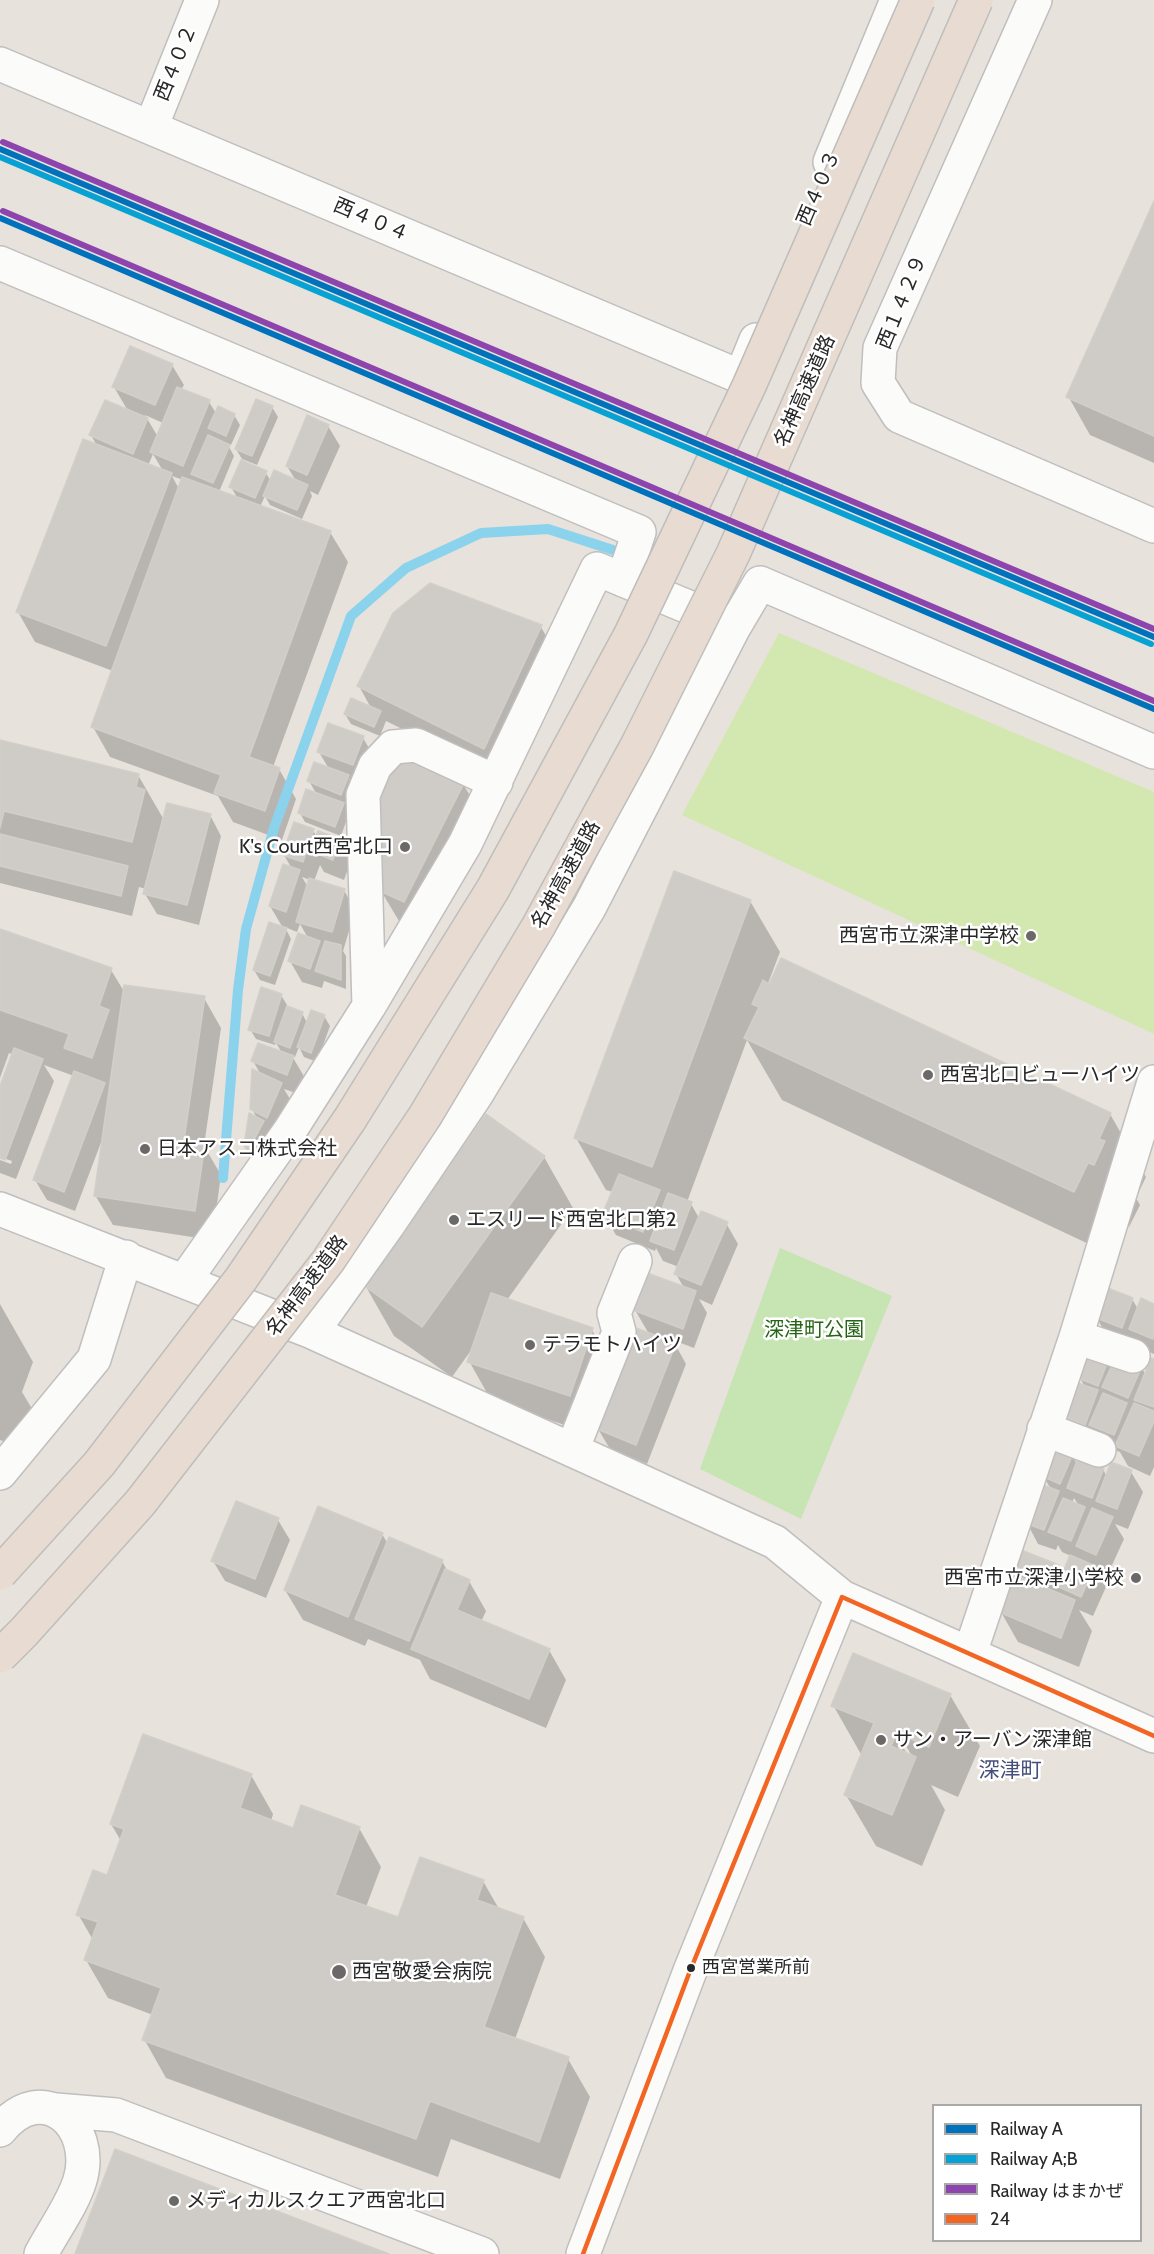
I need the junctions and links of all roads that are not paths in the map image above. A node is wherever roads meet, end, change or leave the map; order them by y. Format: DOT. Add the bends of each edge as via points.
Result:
graph roads {
  1 [pos="202,0"];
  2 [pos="897,0"];
  3 [pos="918,0"];
  4 [pos="976,0"];
  5 [pos="1035,0"];
  6 [pos="0,64"];
  7 [pos="151,127"];
  8 [pos="0,263"];
  9 [pos="741,377"];
  10 [pos="1154,526"];
  11 [pos="610,574"];
  12 [pos="734,627"];
  13 [pos="1154,752"];
  14 [pos="496,782"];
  15 [pos="369,1006"];
  16 [pos="1154,1082"];
  17 [pos="0,1209"];
  18 [pos="126,1257"];
  19 [pos="635,1261"];
  20 [pos="184,1281"];
  21 [pos="312,1332"];
  22 [pos="1076,1337"];
  23 [pos="1133,1356"];
  24 [pos="1044,1430"];
  25 [pos="572,1450"];
  26 [pos="1099,1450"];
  27 [pos="0,1473"];
  28 [pos="0,1573"];
  29 [pos="842,1597"];
  30 [pos="970,1653"];
  31 [pos="0,1656"];
  32 [pos="1154,1736"];
  33 [pos="56,2110"];
  34 [pos="0,2130"];
  35 [pos="41,2254"];
  36 [pos="482,2254"];
  37 [pos="583,2254"];
  1 -- 7 [label="street, 西４０２"];
  2 -- 9 [label="street, 西４０３"];
  3 -- 28 [label="highway, bridge" via="749,386 631,634 493,889 350,1119 241,1279 99,1464"];
  4 -- 31 [label="highway, 名神高速道路, bridge" via="734,554 637,746 538,927 425,1116 328,1261 140,1503"];
  5 -- 10 [label="street, 西１４２９" via="880,348 879,383 899,417"];
  6 -- 7 [label="street, 西４０４"];
  7 -- 9 [label="street, 西４０４"];
  8 -- 11 [label="street" via="639,532"];
  11 -- 12 [label="street"];
  11 -- 14 [label="street"];
  12 -- 13 [label="street" via="760,583"];
  12 -- 21 [label="street" via="590,908 476,1095"];
  14 -- 15 [label="street" via="465,844"];
  14 -- 15 [label="street" via="416,745 393,747 375,766 363,795"];
  15 -- 20 [label="street" via="289,1132"];
  16 -- 22 [label="street"];
  17 -- 18 [label="street"];
  18 -- 20 [label="street"];
  18 -- 27 [label="street" via="94,1359"];
  19 -- 25 [label="street" via="614,1313 619,1332"];
  20 -- 21 [label="street"];
  21 -- 25 [label="street"];
  22 -- 23 [label="street"];
  22 -- 24 [label="street"];
  24 -- 26 [label="street"];
  24 -- 30 [label="street"];
  25 -- 29 [label="street" via="775,1542"];
  29 -- 30 [label="street"];
  29 -- 37 [label="street" via="690,1971"];
  30 -- 32 [label="street"];
  33 -- 34 [label="street" via="26,2109 14,2114"];
  33 -- 35 [label="street" via="70,2121 80,2141 80,2180"];
  33 -- 36 [label="street" via="116,2115"];
}
